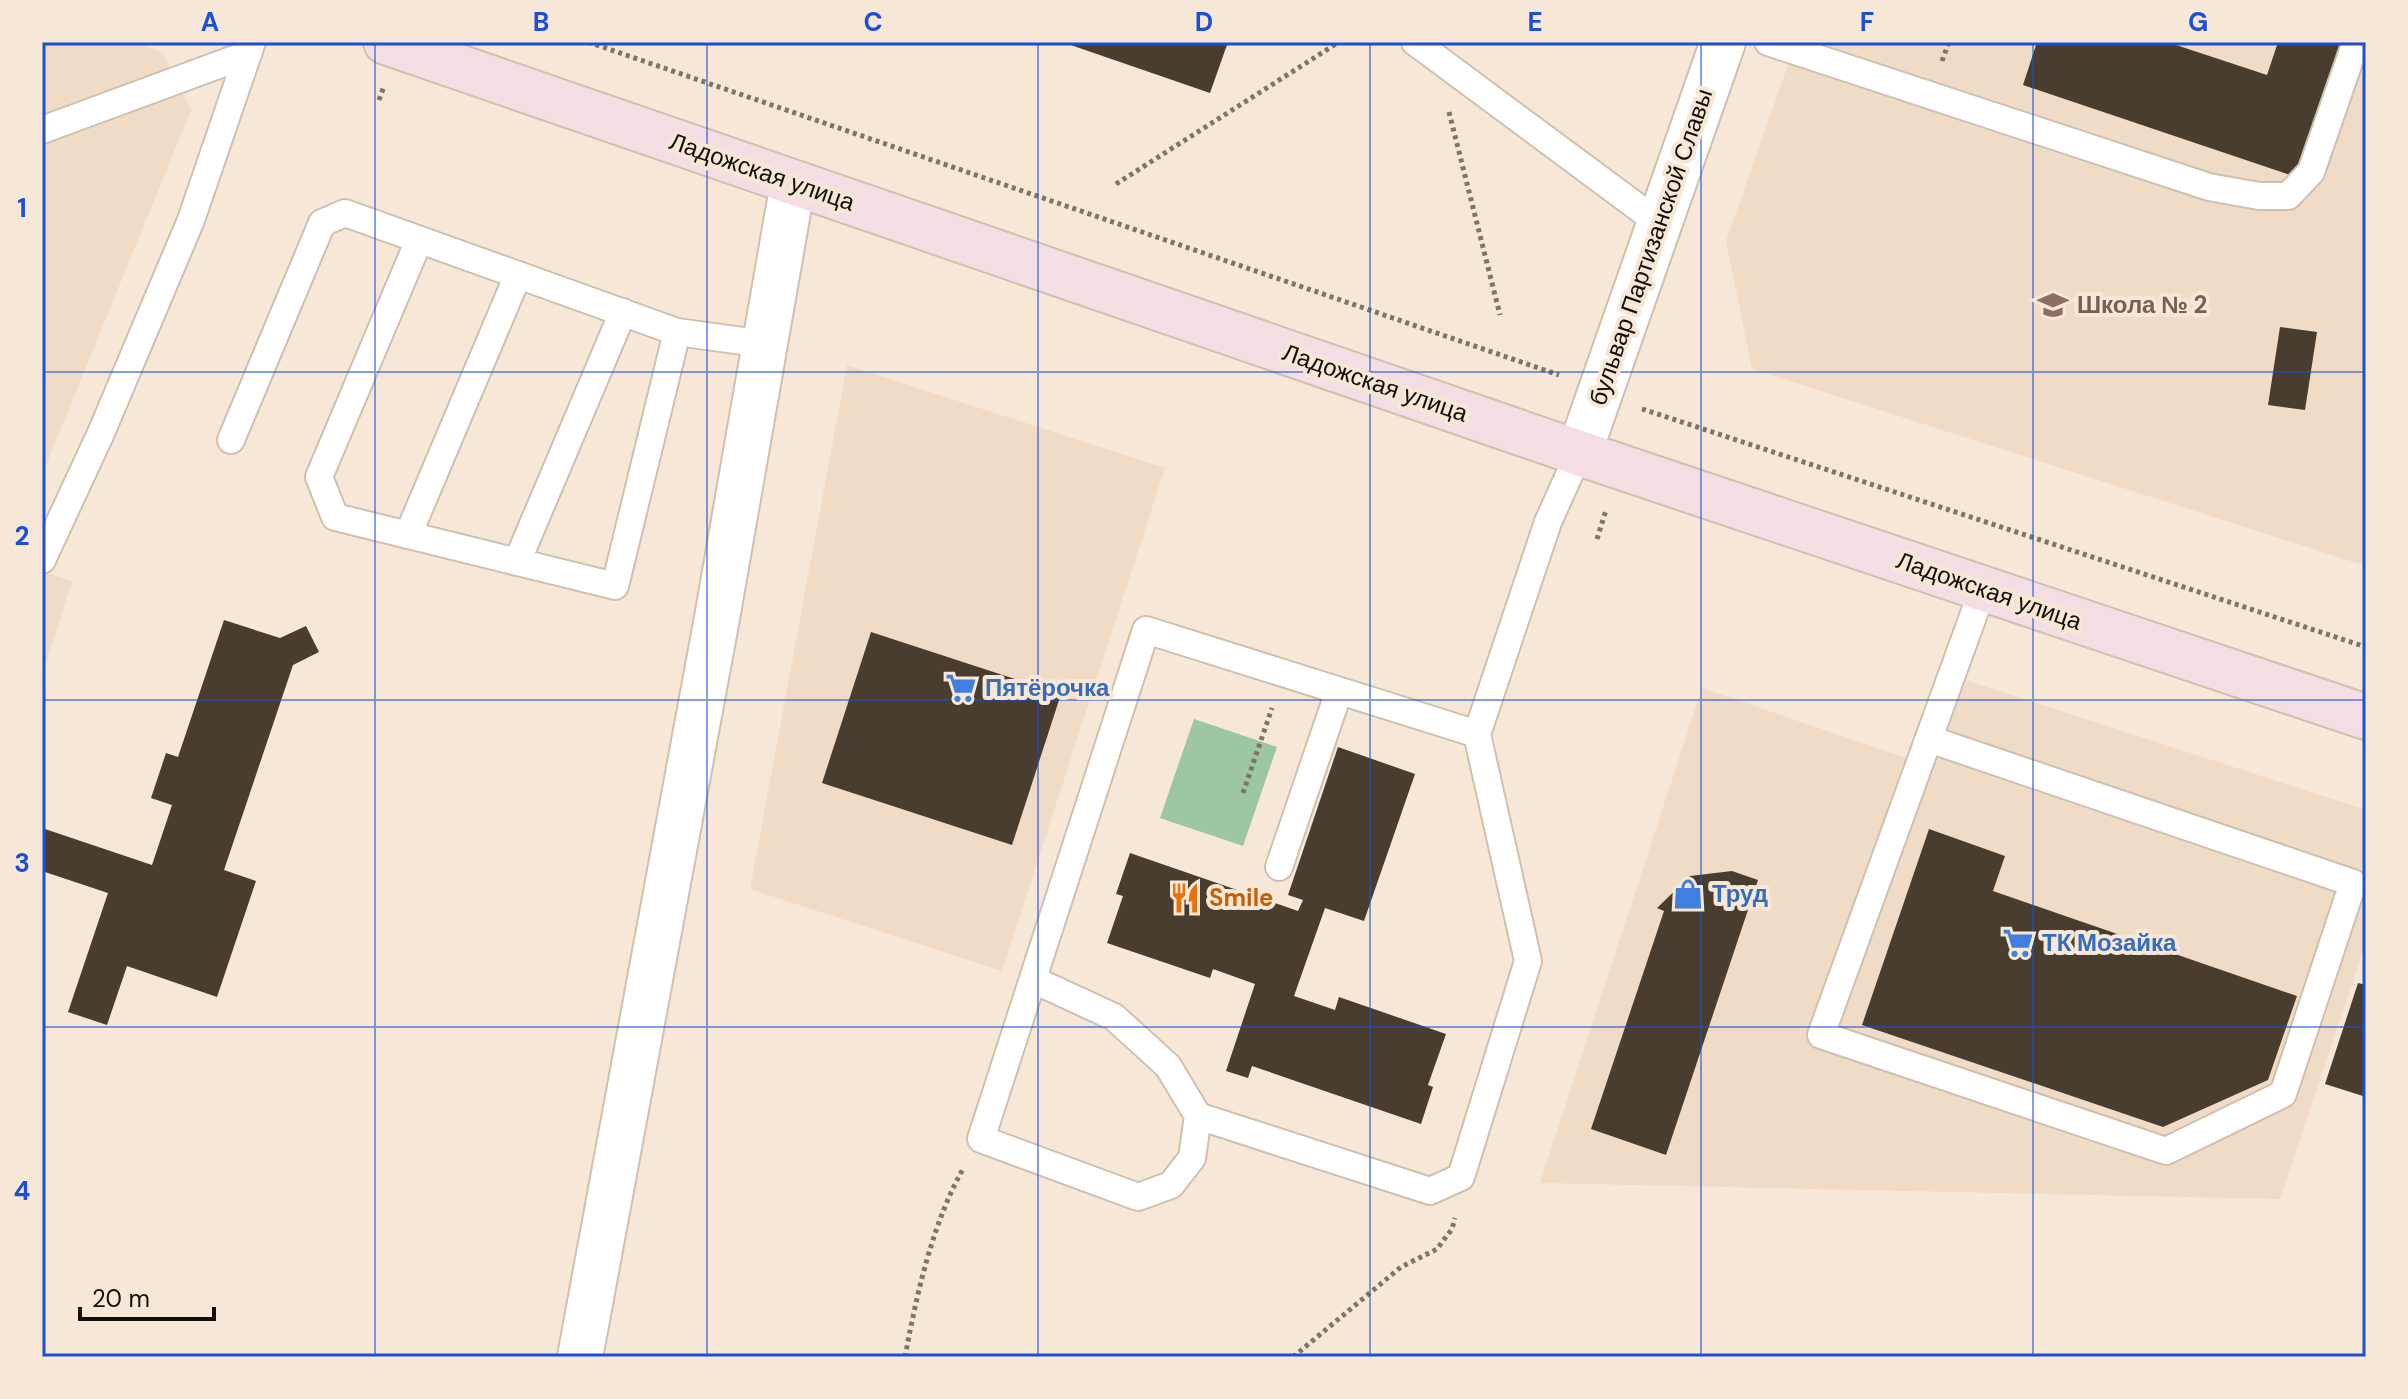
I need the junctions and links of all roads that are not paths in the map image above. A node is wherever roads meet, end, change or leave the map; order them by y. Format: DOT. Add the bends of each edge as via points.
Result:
graph roads {
  1 [pos="386,42"];
  2 [pos="1723,42"];
  3 [pos="1768,42"];
  4 [pos="2356,42"];
  5 [pos="250,48"];
  6 [pos="1425,50"];
  7 [pos="42,130"];
  8 [pos="793,183"];
  9 [pos="1659,223"];
  10 [pos="419,240"];
  11 [pos="518,275"];
  12 [pos="623,312"];
  13 [pos="677,332"];
  14 [pos="765,344"];
  15 [pos="231,440"];
  16 [pos="1579,453"];
  17 [pos="408,535"];
  18 [pos="42,560"];
  19 [pos="517,562"];
  20 [pos="1983,589"];
  21 [pos="1339,691"];
  22 [pos="2366,717"];
  23 [pos="1477,734"];
  24 [pos="1929,739"];
  25 [pos="1279,867"];
  26 [pos="1034,980"];
  27 [pos="1198,1116"];
  28 [pos="580,1357"];
  1 -- 8 [label="street, Ладожская улица"];
  2 -- 9 [label="street, бульвар Партизанской Славы"];
  3 -- 4 [label="lane" via="2209,187 2259,196 2288,196 2311,172"];
  5 -- 7 [label="lane"];
  5 -- 18 [label="lane" via="191,220"];
  6 -- 9 [label="lane"];
  8 -- 14 [label="street"];
  8 -- 16 [label="street, Ладожская улица"];
  9 -- 16 [label="street, бульвар Партизанской Славы"];
  10 -- 11 [label="lane"];
  10 -- 15 [label="lane" via="345,213 322,223"];
  10 -- 17 [label="lane" via="319,477 335,517"];
  11 -- 12 [label="lane"];
  11 -- 17 [label="lane"];
  12 -- 13 [label="lane"];
  12 -- 19 [label="lane"];
  13 -- 14 [label="lane"];
  13 -- 19 [label="lane" via="615,586"];
  14 -- 28 [label="street"];
  16 -- 20 [label="street, Ладожская улица"];
  16 -- 23 [label="lane" via="1548,522"];
  17 -- 19 [label="lane"];
  20 -- 22 [label="street, Ладожская улица"];
  20 -- 24 [label="lane"];
  21 -- 23 [label="lane"];
  21 -- 25 [label="lane"];
  21 -- 26 [label="lane" via="1146,630"];
  23 -- 27 [label="lane" via="1528,961 1461,1177 1430,1191"];
  24 -- 24 [label="lane" via="2353,883 2283,1094 2166,1151 1821,1035"];
  26 -- 27 [label="lane" via="1114,1017 1168,1066"];
  26 -- 27 [label="lane" via="981,1139 1138,1197 1171,1185 1192,1158"];
}
